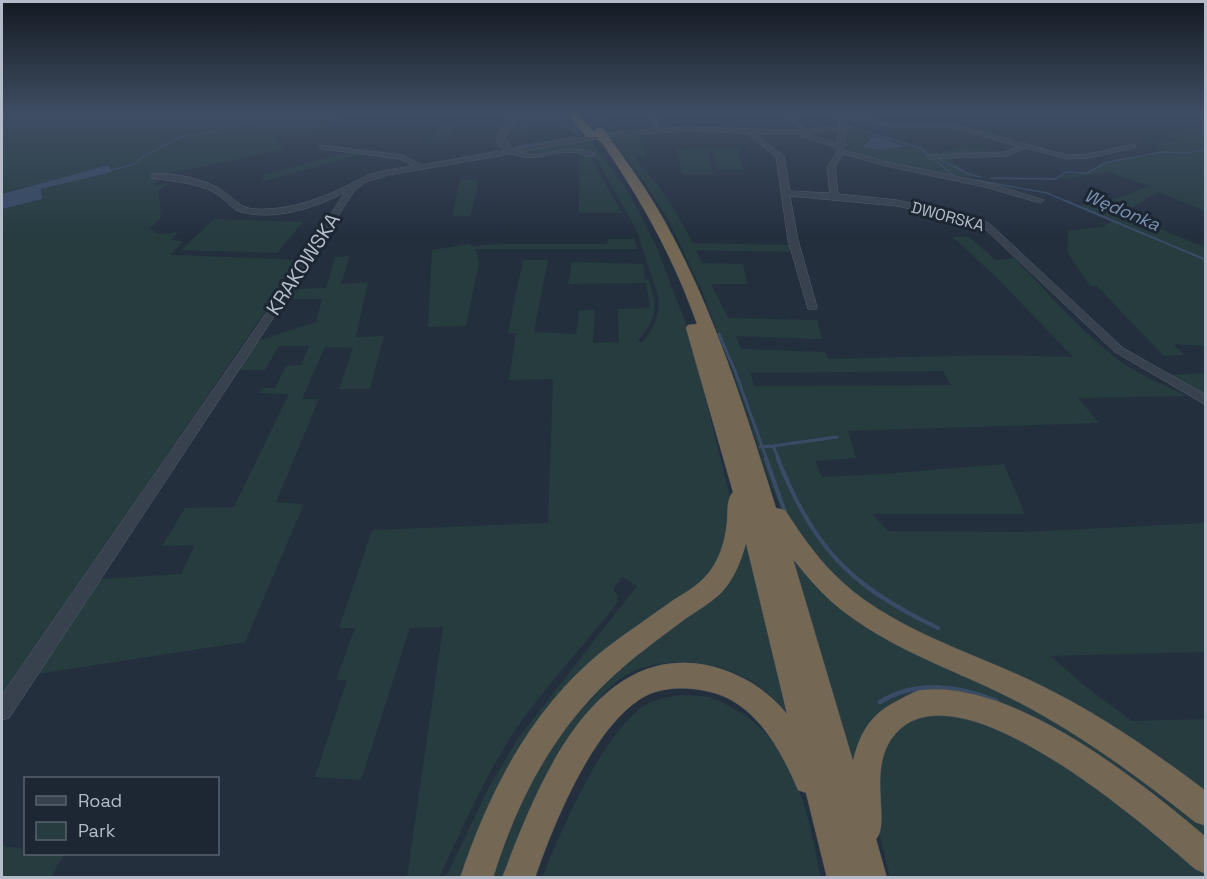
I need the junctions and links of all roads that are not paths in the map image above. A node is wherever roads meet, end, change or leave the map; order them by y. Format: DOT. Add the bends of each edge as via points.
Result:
graph roads {
  1 [pos="378,154"];
  2 [pos="491,154"];
  3 [pos="515,154"];
  4 [pos="544,154"];
  5 [pos="608,154"];
  6 [pos="613,154"];
  7 [pos="778,154"];
  8 [pos="838,154"];
  9 [pos="860,154"];
  10 [pos="1006,154"];
  11 [pos="1059,154"];
  12 [pos="1090,154"];
  13 [pos="933,157"];
  14 [pos="421,167"];
  15 [pos="155,176"];
  16 [pos="947,176"];
  17 [pos="1010,182"];
  18 [pos="346,192"];
  19 [pos="787,193"];
  20 [pos="834,196"];
  21 [pos="1040,200"];
  22 [pos="812,307"];
  23 [pos="1206,401"];
  24 [pos="748,479"];
  25 [pos="2,711"];
  26 [pos="1206,811"];
  27 [pos="1206,858"];
  28 [pos="476,878"];
  29 [pos="518,878"];
  30 [pos="843,878"];
  31 [pos="873,878"];
  1 -- 14 [label="street" via="402,157"];
  2 -- 14 [label="street"];
  3 -- 4 [label="street"];
  5 -- 24 [label="highway" via="644,210 678,284"];
  6 -- 24 [label="highway" via="654,210 687,276 708,329"];
  7 -- 19 [label="street"];
  8 -- 20 [label="street" via="831,167"];
  9 -- 16 [label="street"];
  10 -- 13 [label="street"];
  11 -- 12 [label="street"];
  14 -- 18 [label="street" via="378,175"];
  15 -- 18 [label="street" via="215,190 236,207 248,210 297,207"];
  16 -- 17 [label="street"];
  16 -- 21 [label="street"];
  18 -- 25 [label="street, KRAKOWSKA" via="269,316"];
  19 -- 20 [label="street, DWORSKA"];
  19 -- 22 [label="street" via="793,240"];
  20 -- 23 [label="street, DWORSKA" via="897,203 968,218 987,226 1105,338"];
  24 -- 26 [label="highway" via="808,566 859,611 911,641 1027,692 1088,726"];
  24 -- 28 [label="highway" via="730,562 713,585 600,670 571,699 533,751 509,793"];
  24 -- 30 [label="highway"];
  24 -- 31 [label="highway"];
  27 -- 31 [label="highway" via="1136,800 1045,739 979,707 932,701 894,715 878,733 867,760 864,801"];
  29 -- 30 [label="highway" via="552,795 592,731 634,688 665,676 682,675 735,688 773,718 801,760"];
}
